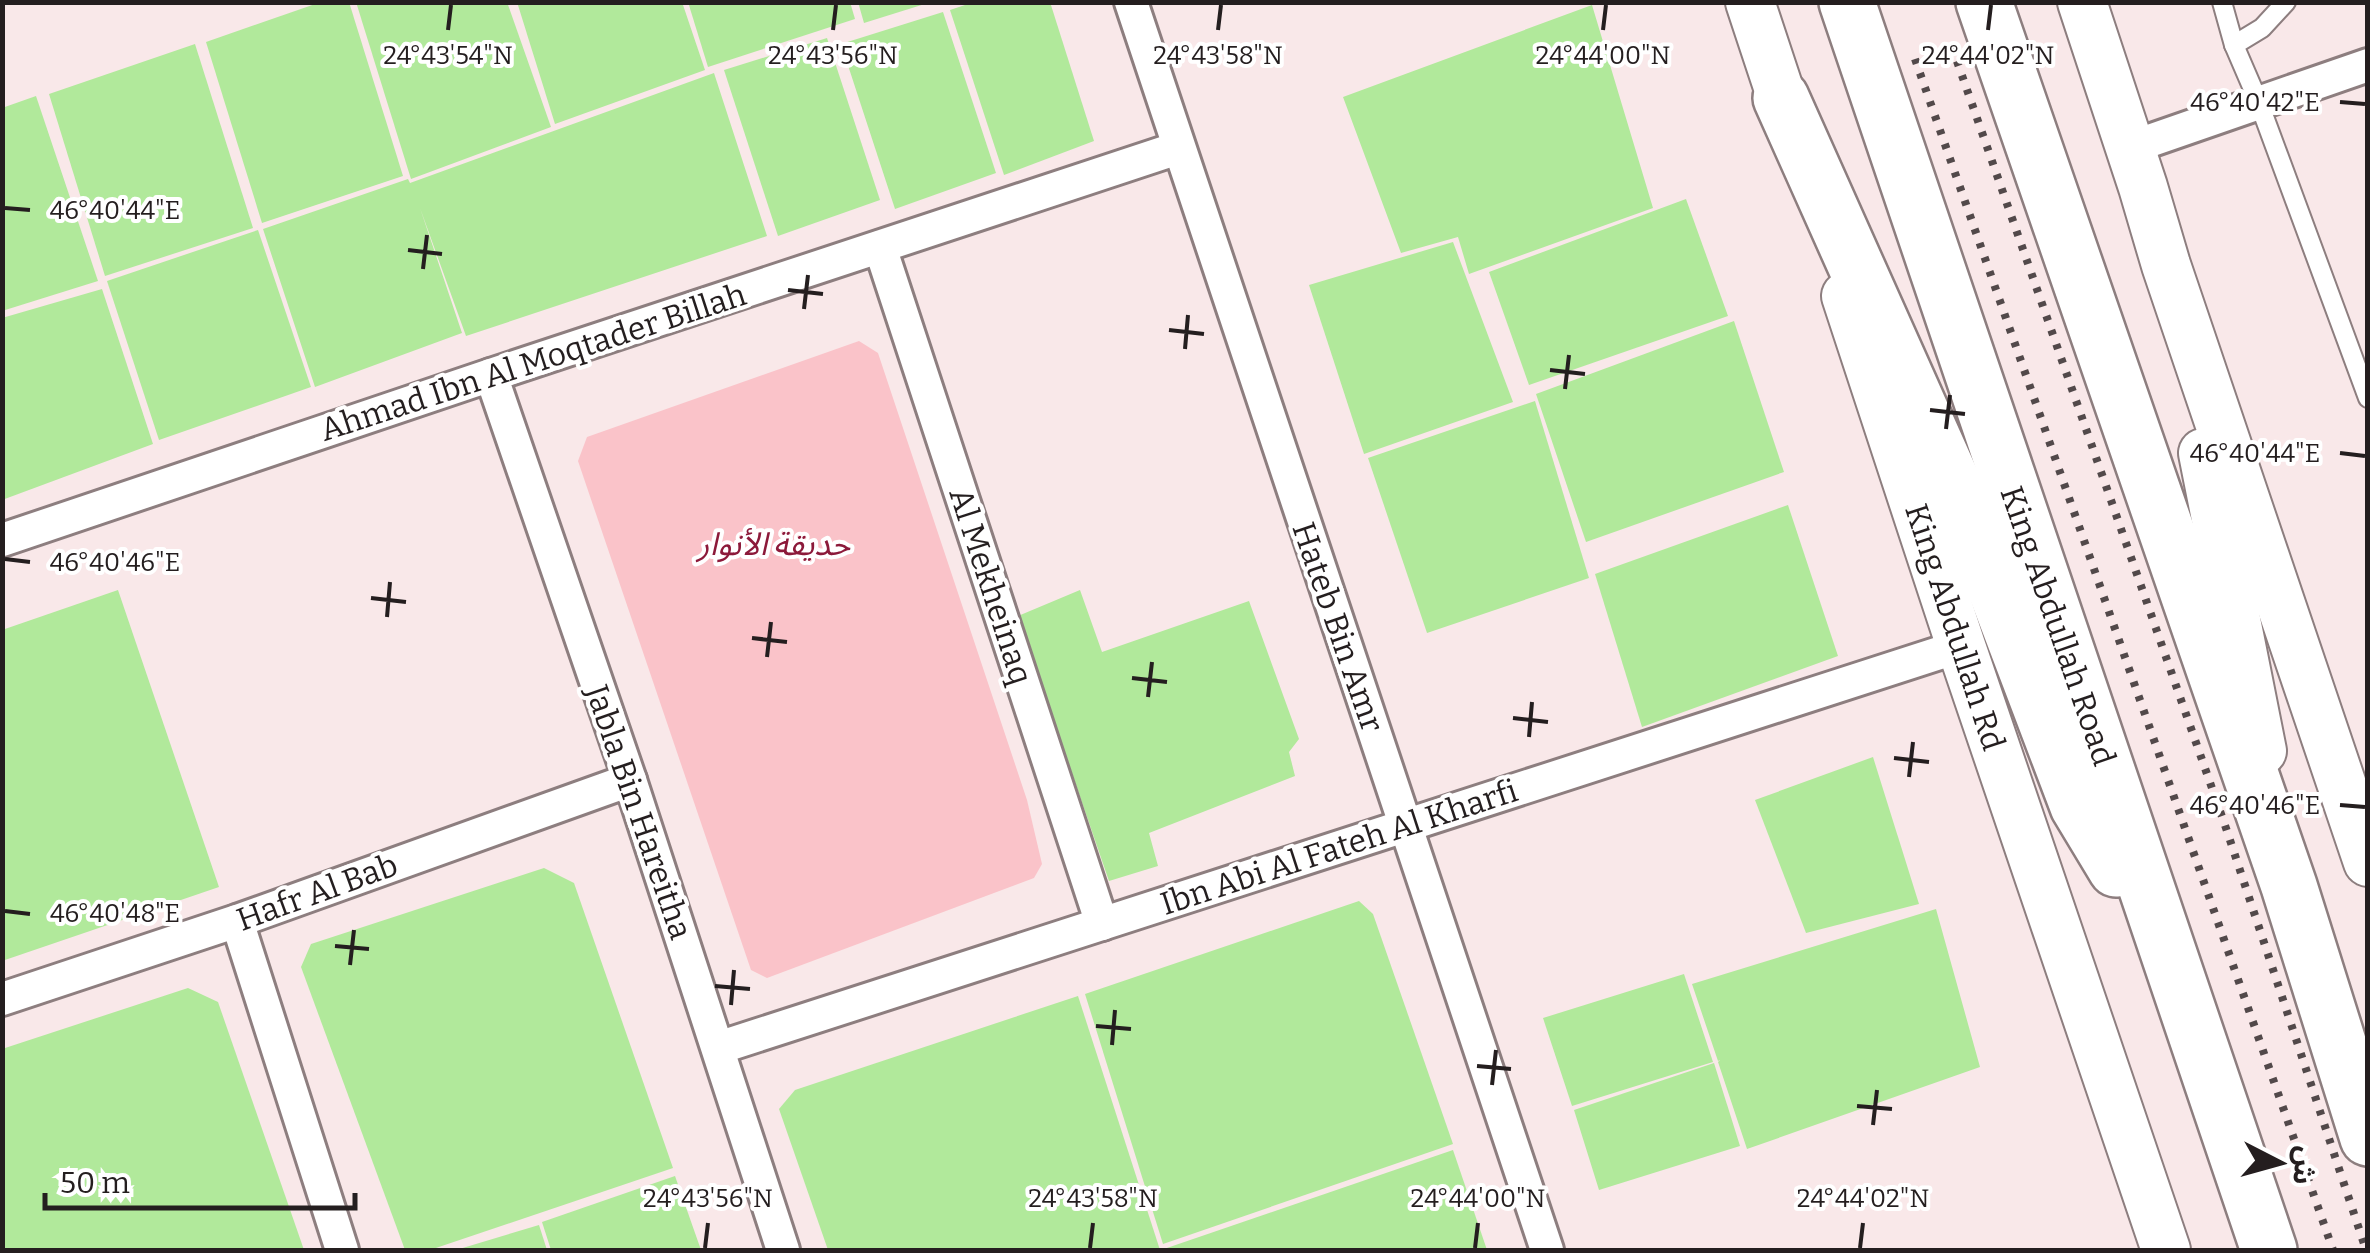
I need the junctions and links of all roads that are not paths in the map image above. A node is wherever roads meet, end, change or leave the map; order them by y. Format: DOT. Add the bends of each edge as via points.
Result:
graph roads {
  1 [pos="1131,2"];
  2 [pos="1750,2"];
  3 [pos="1847,2"];
  4 [pos="1984,2"];
  5 [pos="2082,2"];
  6 [pos="2222,2"];
  7 [pos="2286,2"];
  8 [pos="2234,45"];
  9 [pos="2368,65"];
  10 [pos="1781,98"];
  11 [pos="2259,102"];
  12 [pos="1178,148"];
  13 [pos="2130,148"];
  14 [pos="880,248"];
  15 [pos="2166,265"];
  16 [pos="490,376"];
  17 [pos="2368,398"];
  18 [pos="2,540"];
  19 [pos="1961,646"];
  20 [pos="630,780"];
  21 [pos="1405,825"];
  22 [pos="2368,862"];
  23 [pos="2289,886"];
  24 [pos="237,921"];
  25 [pos="1102,924"];
  26 [pos="2173,965"];
  27 [pos="2,999"];
  28 [pos="718,1048"];
  29 [pos="2368,1138"];
  30 [pos="342,1250"];
  31 [pos="783,1250"];
  32 [pos="1547,1250"];
  33 [pos="2166,1250"];
  34 [pos="2269,1250"];
  1 -- 12 [label="street, Hateb Bin Amr"];
  2 -- 10 [label="main road, King Abdullah Rd"];
  3 -- 26 [label="highway, King Abdullah Road"];
  4 -- 23 [label="highway"];
  5 -- 13 [label="main road"];
  6 -- 8 [label="lane"];
  7 -- 8 [label="lane"];
  8 -- 11 [label="lane"];
  9 -- 11 [label="street"];
  10 -- 19 [label="main road, King Abdullah Rd"];
  10 -- 26 [label="highway" via="1968,519 2078,806"];
  11 -- 13 [label="street"];
  11 -- 17 [label="lane"];
  12 -- 14 [label="street, Ahmad Ibn Al Moqtader Billah"];
  12 -- 21 [label="street, Hateb Bin Amr"];
  13 -- 15 [label="main road"];
  14 -- 16 [label="street, Ahmad Ibn Al Moqtader Billah"];
  14 -- 25 [label="street, Al Mekheinaq"];
  15 -- 22 [label="main road"];
  15 -- 23 [label="main road"];
  16 -- 18 [label="street, Ahmad Ibn Al Moqtader Billah"];
  16 -- 20 [label="street, Jabla Bin Hareitha"];
  19 -- 21 [label="street, Ibn Abi Al Fateh Al Kharfi"];
  19 -- 33 [label="main road, King Abdullah Rd"];
  20 -- 24 [label="street, Hafr Al Bab"];
  20 -- 28 [label="street, Jabla Bin Hareitha"];
  21 -- 25 [label="street, Ibn Abi Al Fateh Al Kharfi"];
  21 -- 32 [label="street, Hateb Bin Amr"];
  23 -- 29 [label="highway"];
  24 -- 27 [label="street, Hafr Al Bab"];
  24 -- 30 [label="street"];
  25 -- 28 [label="street, Ibn Abi Al Fateh Al Kharfi"];
  26 -- 34 [label="highway, King Abdullah Road"];
  28 -- 31 [label="street, Jabla Bin Hareitha"];
}
